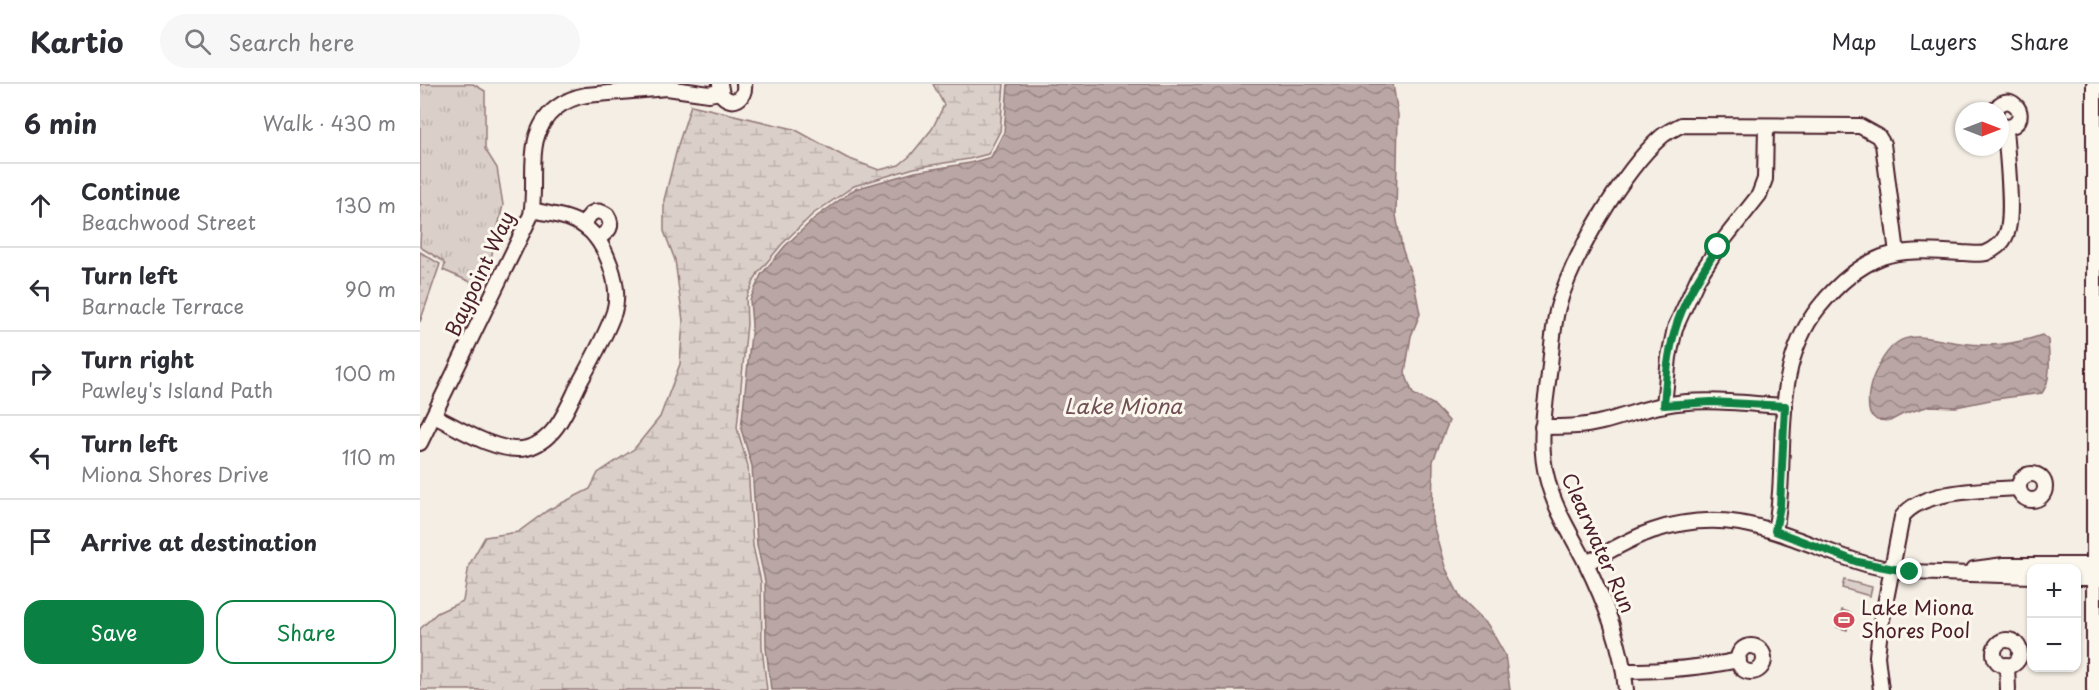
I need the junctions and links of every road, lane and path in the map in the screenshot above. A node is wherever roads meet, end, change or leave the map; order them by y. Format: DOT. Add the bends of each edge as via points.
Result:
graph roads {
  1 [pos="744,84"];
  2 [pos="2094,84"];
  3 [pos="720,88"];
  4 [pos="2009,102"];
  5 [pos="1766,126"];
  6 [pos="2009,126"];
  7 [pos="2005,156"];
  8 [pos="532,210"];
  9 [pos="584,226"];
  10 [pos="597,239"];
  11 [pos="1897,254"];
  12 [pos="1664,405"];
  13 [pos="1785,406"];
  14 [pos="434,416"];
  15 [pos="1542,427"];
  16 [pos="420,443"];
  17 [pos="2019,488"];
  18 [pos="1775,531"];
  19 [pos="1586,563"];
  20 [pos="1892,570"];
  21 [pos="2097,572"];
  22 [pos="1951,574"];
  23 [pos="2027,576"];
  24 [pos="2081,577"];
  25 [pos="1739,660"];
  26 [pos="2007,665"];
  27 [pos="1624,671"];
  28 [pos="1626,690"];
  29 [pos="1881,690"];
  30 [pos="2008,690"];
  31 [pos="2094,690"];
  1 -- 3 [label="street, Baypoint Way" via="744,94 736,100 726,99"];
  2 -- 21 [label="street"];
  3 -- 8 [label="street, Baypoint Way" via="709,94 667,88 626,91 576,96 563,103 538,129"];
  4 -- 6 [label="street" via="2019,113 2018,121"];
  5 -- 11 [label="street, Clearwater Run" via="1860,126 1878,136 1883,144"];
  5 -- 12 [label="street" via="1765,179 1759,195 1698,278 1675,328"];
  5 -- 15 [label="street, Clearwater Run" via="1681,125 1662,135 1631,169 1592,231 1558,306"];
  7 -- 11 [label="street" via="2010,219 2001,243 1985,253"];
  8 -- 9 [label="street"];
  8 -- 14 [label="street, Baypoint Way"];
  9 -- 10 [label="street"];
  9 -- 10 [label="street" via="592,212 607,215 609,230"];
  10 -- 14 [label="street" via="608,257 616,284 615,311 551,434 528,448 513,449 494,445"];
  11 -- 13 [label="street" via="1849,275 1818,308 1796,347 1786,382"];
  12 -- 13 [label="street" via="1711,402"];
  12 -- 15 [label="street" via="1600,423"];
  13 -- 18 [label="street"];
  14 -- 16 [label="street, Baypoint Way"];
  15 -- 19 [label="street, Clearwater Run" via="1542,454 1553,500"];
  17 -- 20 [label="street" via="1969,491 1924,500 1907,510 1898,529"];
  18 -- 19 [label="street" via="1722,521 1695,521 1651,531"];
  18 -- 20 [label="street" via="1858,562"];
  19 -- 27 [label="street, Clearwater Run" via="1614,626"];
  20 -- 22 [label="street"];
  20 -- 29 [label="street" via="1878,647"];
  21 -- 22 [label="street" via="2004,565"];
  21 -- 24 [label="street"];
  21 -- 31 [label="street"];
  22 -- 23 [label="street"];
  25 -- 27 [label="street" via="1681,669"];
  26 -- 30 [label="street"];
  27 -- 28 [label="street, Clearwater Run"];
}
